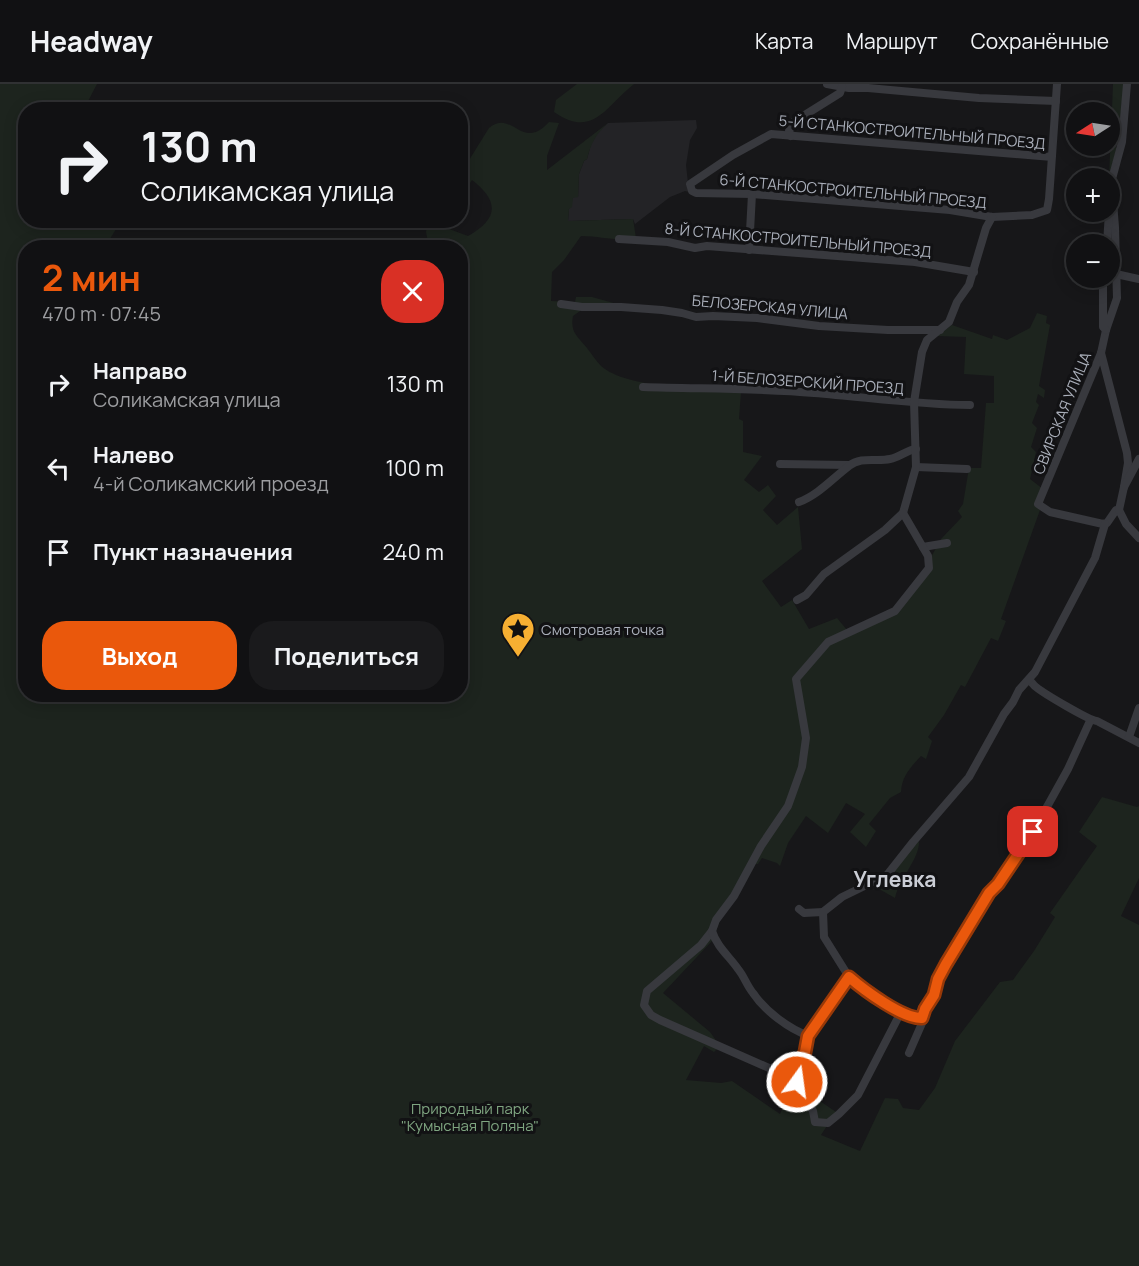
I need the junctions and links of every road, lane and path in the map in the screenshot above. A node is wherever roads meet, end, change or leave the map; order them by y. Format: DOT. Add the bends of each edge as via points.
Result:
graph roads {
  1 [pos="828,84"];
  2 [pos="1057,84"];
  3 [pos="1127,84"];
  4 [pos="869,86"];
  5 [pos="842,87"];
  6 [pos="1056,101"];
  7 [pos="791,136"];
  8 [pos="1052,157"];
  9 [pos="1115,168"];
  10 [pos="692,191"];
  11 [pos="752,194"];
  12 [pos="992,217"];
  13 [pos="619,239"];
  14 [pos="749,250"];
  15 [pos="974,272"];
  16 [pos="1120,275"];
  17 [pos="1139,279"];
  18 [pos="1103,288"];
  19 [pos="1117,288"];
  20 [pos="561,304"];
  21 [pos="940,330"];
  22 [pos="1106,330"];
  23 [pos="1101,353"];
  24 [pos="643,387"];
  25 [pos="914,402"];
  26 [pos="970,405"];
  27 [pos="916,449"];
  28 [pos="1139,459"];
  29 [pos="780,464"];
  30 [pos="849,465"];
  31 [pos="916,466"];
  32 [pos="967,469"];
  33 [pos="1124,487"];
  34 [pos="799,502"];
  35 [pos="1119,510"];
  36 [pos="903,513"];
  37 [pos="1105,524"];
  38 [pos="1139,538"];
  39 [pos="947,543"];
  40 [pos="923,547"];
  41 [pos="797,600"];
  42 [pos="1029,680"];
  43 [pos="1139,708"];
  44 [pos="1090,721"];
  45 [pos="1129,737"];
  46 [pos="1139,743"];
  47 [pos="799,909"];
  48 [pos="823,912"];
  49 [pos="712,931"];
  50 [pos="849,977"];
  51 [pos="901,1012"];
  52 [pos="922,1018"];
  53 [pos="808,1036"];
  54 [pos="909,1053"];
  55 [pos="796,1070"];
  1 -- 5 [label="street"];
  2 -- 6 [label="street"];
  3 -- 9 [label="street, СВИРСКАЯ УЛИЦА" via="1122,142"];
  4 -- 5 [label="street"];
  4 -- 6 [label="street" via="979,98"];
  5 -- 7 [label="street" via="840,93 792,123"];
  6 -- 8 [label="street"];
  7 -- 8 [label="street, 5-Й СТАНКОСТРОИТЕЛЬНЫЙ ПРОЕЗД"];
  7 -- 10 [label="street, 5-Й СТАНКОСТРОИТЕЛЬНЫЙ ПРОЕЗД" via="771,134 733,155 694,180 690,184"];
  8 -- 12 [label="street, 6-Й СТАНКОСТРОИТЕЛЬНЫЙ ПРОЕЗД" via="1047,210 1032,215"];
  10 -- 11 [label="street, 6-Й СТАНКОСТРОИТЕЛЬНЫЙ ПРОЕЗД"];
  11 -- 12 [label="street, 6-Й СТАНКОСТРОИТЕЛЬНЫЙ ПРОЕЗД"];
  11 -- 14 [label="street"];
  12 -- 15 [label="street"];
  13 -- 14 [label="street, 8-Й СТАНКОСТРОИТЕЛЬНЫЙ ПРОЕЗД"];
  14 -- 15 [label="street, 8-Й СТАНКОСТРОИТЕЛЬНЫЙ ПРОЕЗД" via="915,262"];
  15 -- 21 [label="street" via="949,322"];
  16 -- 17 [label="street"];
  18 -- 22 [label="street, СВИРСКАЯ УЛИЦА"];
  19 -- 22 [label="street, СВИРСКАЯ УЛИЦА"];
  20 -- 21 [label="street, БЕЛОЗЕРСКАЯ УЛИЦА" via="819,326"];
  21 -- 25 [label="street" via="924,346"];
  22 -- 23 [label="street, СВИРСКАЯ УЛИЦА"];
  23 -- 33 [label="street" via="1127,453"];
  23 -- 37 [label="street, СВИРСКАЯ УЛИЦА" via="1038,504 1050,512"];
  24 -- 25 [label="street, 1-Й БЕЛОЗЕРСКИЙ ПРОЕЗД" via="746,388"];
  25 -- 26 [label="street, 1-Й БЕЛОЗЕРСКИЙ ПРОЕЗД"];
  25 -- 27 [label="street"];
  27 -- 30 [label="street" via="894,458 864,459"];
  27 -- 31 [label="street"];
  28 -- 33 [label="street"];
  29 -- 30 [label="street"];
  30 -- 34 [label="street"];
  31 -- 32 [label="street"];
  31 -- 36 [label="street"];
  33 -- 35 [label="street"];
  35 -- 37 [label="street"];
  35 -- 38 [label="street"];
  36 -- 40 [label="street"];
  36 -- 41 [label="street"];
  37 -- 42 [label="street" via="1095,558"];
  39 -- 40 [label="street"];
  40 -- 49 [label="street" via="929,568 895,611 828,642 796,679 805,721 802,767 788,806"];
  42 -- 44 [label="street"];
  42 -- 48 [label="street" via="1018,690 969,777 887,875 842,897"];
  43 -- 45 [label="street"];
  44 -- 45 [label="street"];
  44 -- 52 [label="street" via="1033,832 989,893 946,964"];
  45 -- 46 [label="street"];
  47 -- 48 [label="street" via="804,913"];
  48 -- 50 [label="street" via="824,937"];
  49 -- 53 [label="street" via="720,948 763,1005"];
  49 -- 55 [label="street" via="648,991 644,1005 647,1011 785,1075"];
  50 -- 51 [label="street"];
  50 -- 53 [label="street"];
  51 -- 52 [label="street"];
  51 -- 55 [label="street" via="858,1095 828,1123 815,1122 797,1082"];
  52 -- 54 [label="street"];
  53 -- 55 [label="street"];
}
